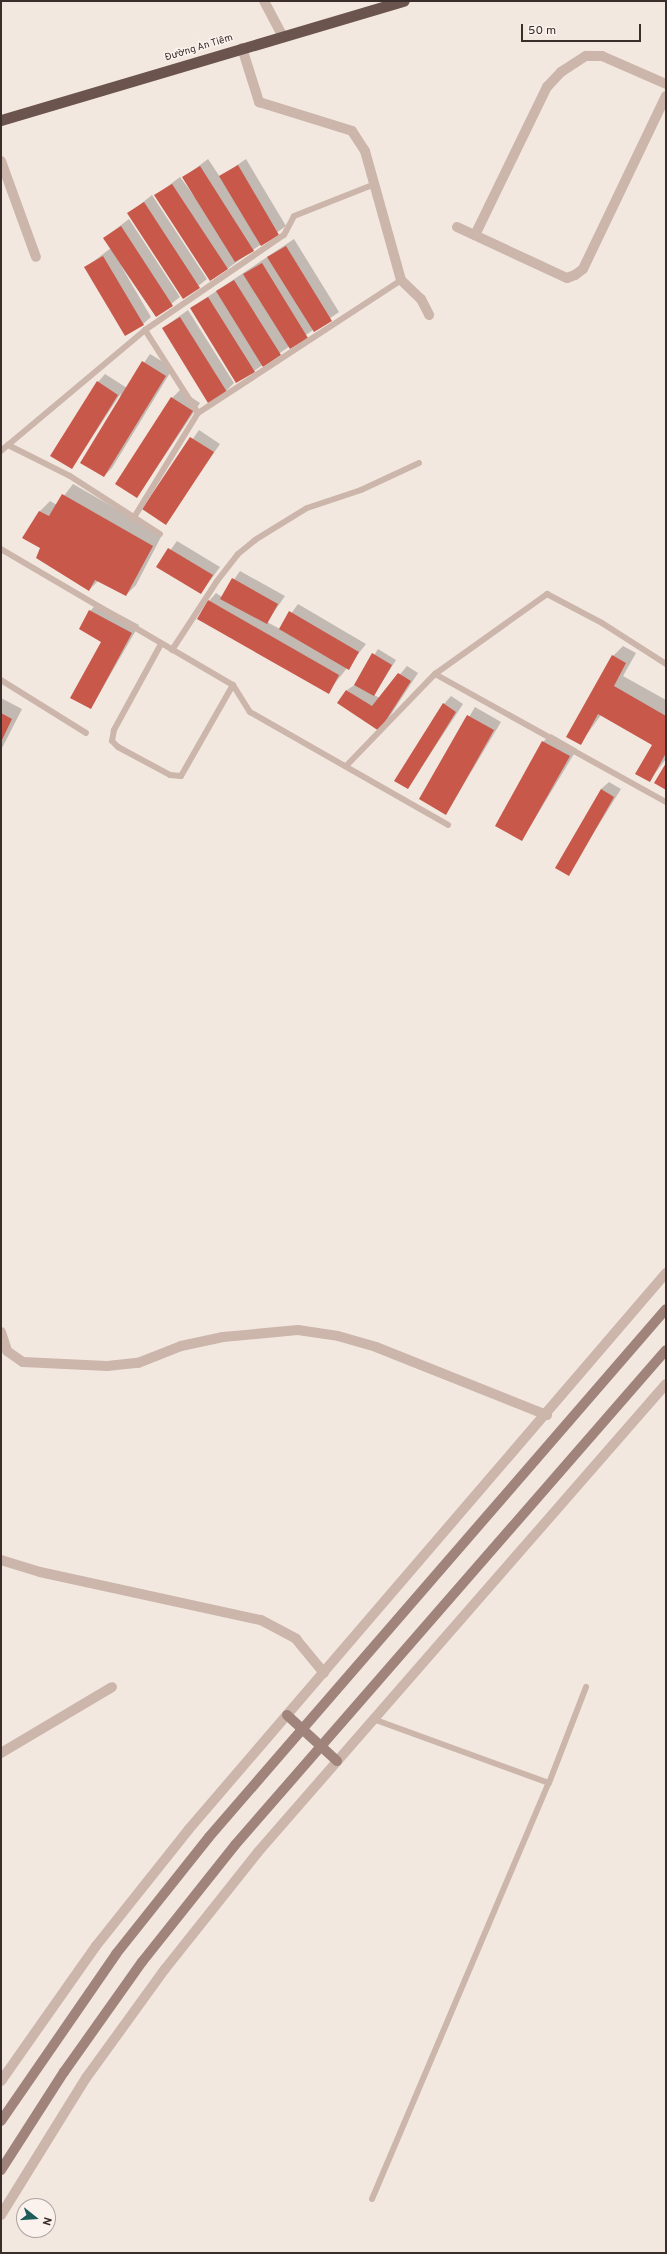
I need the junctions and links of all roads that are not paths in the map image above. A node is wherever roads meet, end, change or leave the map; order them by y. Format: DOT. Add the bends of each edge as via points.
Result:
graph roads {
  1 [pos="264,1"];
  2 [pos="404,1"];
  3 [pos="282,35"];
  4 [pos="242,48"];
  5 [pos="666,84"];
  6 [pos="666,96"];
  7 [pos="1,120"];
  8 [pos="1,162"];
  9 [pos="375,184"];
  10 [pos="457,227"];
  11 [pos="475,235"];
  12 [pos="36,257"];
  13 [pos="401,280"];
  14 [pos="429,315"];
  15 [pos="145,330"];
  16 [pos="198,412"];
  17 [pos="8,445"];
  18 [pos="1,451"];
  19 [pos="419,463"];
  20 [pos="133,519"];
  21 [pos="160,534"];
  22 [pos="1,548"];
  23 [pos="161,644"];
  24 [pos="172,650"];
  25 [pos="666,664"];
  26 [pos="436,674"];
  27 [pos="1,680"];
  28 [pos="232,685"];
  29 [pos="86,733"];
  30 [pos="347,765"];
  31 [pos="666,802"];
  32 [pos="448,824"];
  33 [pos="666,1273"];
  34 [pos="666,1309"];
  35 [pos="1,1332"];
  36 [pos="666,1350"];
  37 [pos="666,1384"];
  38 [pos="547,1415"];
  39 [pos="1,1560"];
  40 [pos="324,1673"];
  41 [pos="112,1687"];
  42 [pos="586,1688"];
  43 [pos="287,1715"];
  44 [pos="373,1720"];
  45 [pos="302,1729"];
  46 [pos="321,1747"];
  47 [pos="1,1753"];
  48 [pos="336,1762"];
  49 [pos="549,1783"];
  50 [pos="1,2081"];
  51 [pos="1,2121"];
  52 [pos="1,2170"];
  53 [pos="372,2199"];
  54 [pos="1,2215"];
  1 -- 3 [label="street"];
  2 -- 3 [label="highway, Đường An Tiêm"];
  3 -- 4 [label="highway, Đường An Tiêm"];
  4 -- 7 [label="highway, Đường An Tiêm"];
  4 -- 9 [label="street" via="259,102 352,131 365,152"];
  5 -- 11 [label="street" via="602,56 586,56 561,72 547,87 539,102"];
  6 -- 11 [label="street" via="583,269 576,275 567,278"];
  8 -- 12 [label="street"];
  9 -- 13 [label="street"];
  9 -- 15 [label="lane" via="294,216 284,235"];
  10 -- 11 [label="street"];
  13 -- 14 [label="street" via="421,299"];
  13 -- 16 [label="lane"];
  15 -- 16 [label="lane"];
  15 -- 17 [label="lane"];
  16 -- 20 [label="lane"];
  17 -- 18 [label="lane"];
  17 -- 20 [label="lane" via="70,476"];
  19 -- 24 [label="lane" via="361,490 307,508 255,540 238,554 217,581"];
  20 -- 21 [label="lane"];
  22 -- 23 [label="lane"];
  23 -- 24 [label="lane"];
  23 -- 28 [label="lane" via="114,730 112,742 118,746 170,775 181,776"];
  24 -- 28 [label="lane"];
  25 -- 26 [label="lane" via="602,623 547,594"];
  26 -- 30 [label="lane"];
  26 -- 31 [label="lane"];
  27 -- 29 [label="lane"];
  28 -- 30 [label="lane" via="250,712"];
  30 -- 32 [label="lane"];
  33 -- 38 [label="street"];
  34 -- 45 [label="main road"];
  35 -- 38 [label="street" via="7,1351 23,1362 107,1366 138,1363 181,1346 223,1337 298,1330 338,1336 376,1347"];
  36 -- 46 [label="main road"];
  37 -- 44 [label="street"];
  38 -- 40 [label="street"];
  39 -- 40 [label="street" via="40,1572 261,1620 296,1639"];
  40 -- 43 [label="street"];
  41 -- 47 [label="street"];
  42 -- 49 [label="lane"];
  43 -- 45 [label="main road"];
  43 -- 50 [label="street" via="189,1829 96,1946"];
  44 -- 48 [label="street"];
  44 -- 49 [label="lane"];
  45 -- 46 [label="main road"];
  45 -- 51 [label="main road" via="209,1837 116,1954"];
  46 -- 48 [label="main road"];
  46 -- 52 [label="main road" via="235,1845 142,1962 64,2072"];
  48 -- 54 [label="street" via="258,1852 165,1969 86,2078"];
  49 -- 53 [label="lane"];
}
